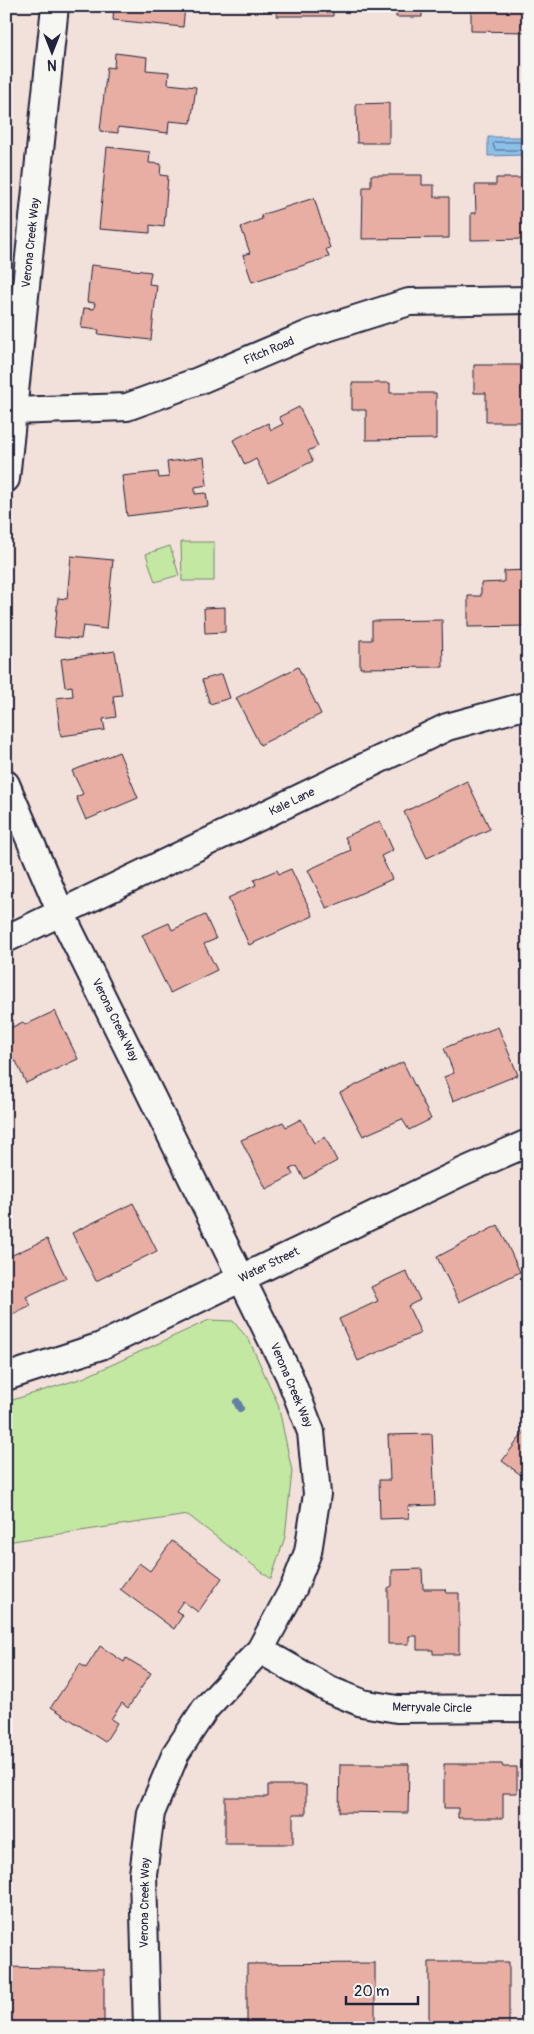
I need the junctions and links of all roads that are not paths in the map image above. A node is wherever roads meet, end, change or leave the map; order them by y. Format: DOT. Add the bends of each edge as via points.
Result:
graph roads {
  1 [pos="55,6"];
  2 [pos="528,300"];
  3 [pos="13,412"];
  4 [pos="6,480"];
  5 [pos="528,705"];
  6 [pos="6,784"];
  7 [pos="61,913"];
  8 [pos="6,939"];
  9 [pos="528,1143"];
  10 [pos="242,1278"];
  11 [pos="6,1378"];
  12 [pos="260,1650"];
  13 [pos="528,1708"];
  14 [pos="146,2028"];
  1 -- 3 [label="street, Verona Creek Way"];
  2 -- 3 [label="street, Fitch Road" via="409,302 311,333 127,407"];
  3 -- 4 [label="street, Verona Creek Way"];
  5 -- 7 [label="street, Kale Lane" via="447,726"];
  6 -- 7 [label="street, Verona Creek Way"];
  7 -- 8 [label="street, Kale Lane"];
  7 -- 10 [label="street, Verona Creek Way"];
  9 -- 10 [label="street, Water Street"];
  10 -- 11 [label="street, Water Street" via="101,1346"];
  10 -- 12 [label="street, Verona Creek Way" via="289,1375 311,1432 317,1494 308,1552 294,1587"];
  12 -- 13 [label="street, Merryvale Circle" via="330,1690 362,1703 397,1709"];
  12 -- 14 [label="street, Verona Creek Way" via="205,1709 176,1753 151,1814 143,1874"];
}
